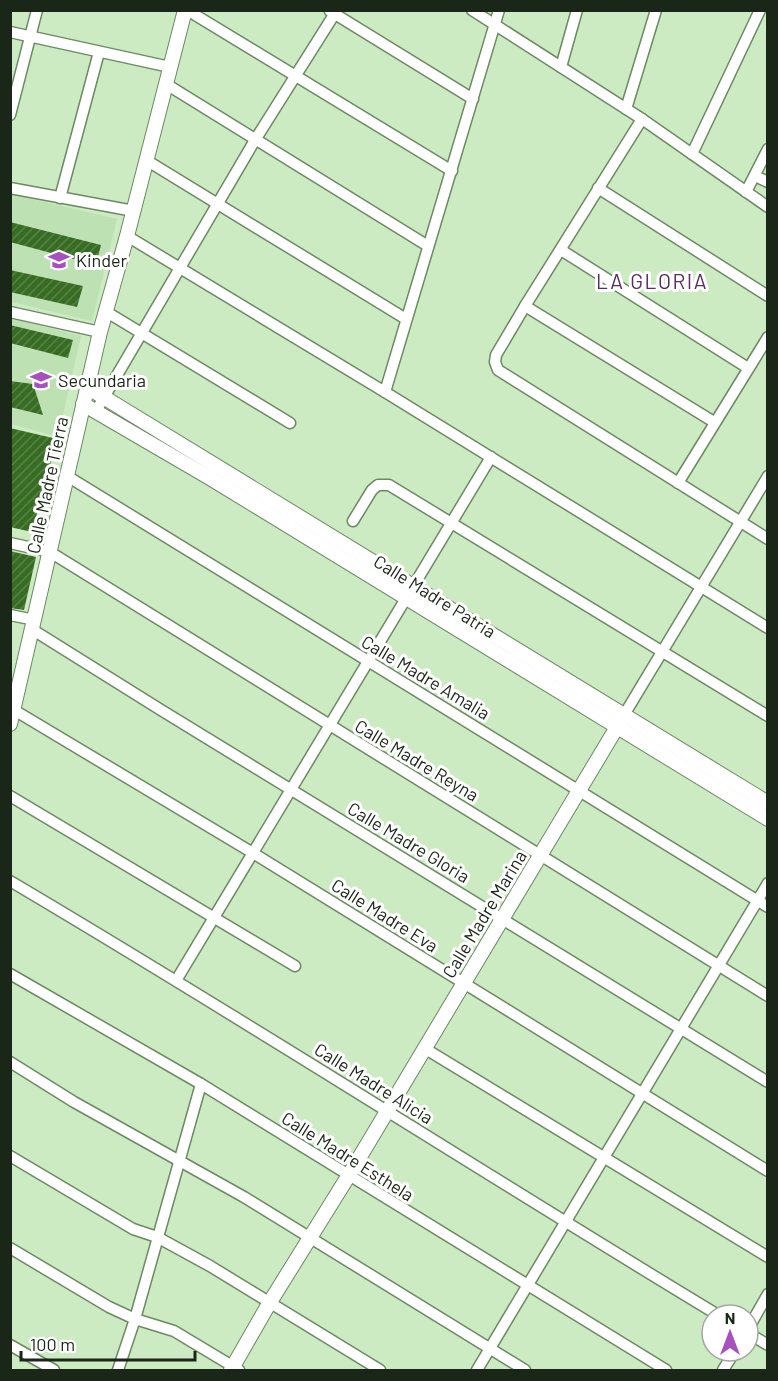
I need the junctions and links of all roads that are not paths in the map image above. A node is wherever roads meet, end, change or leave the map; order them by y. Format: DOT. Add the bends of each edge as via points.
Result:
graph roads {
  1 [pos="37,10"];
  2 [pos="186,10"];
  3 [pos="472,10"];
  4 [pos="499,10"];
  5 [pos="577,10"];
  6 [pos="656,10"];
  7 [pos="760,10"];
  8 [pos="333,12"];
  9 [pos="495,24"];
  10 [pos="10,32"];
  11 [pos="31,37"];
  12 [pos="99,52"];
  13 [pos="561,67"];
  14 [pos="170,68"];
  15 [pos="295,76"];
  16 [pos="166,84"];
  17 [pos="473,99"];
  18 [pos="626,109"];
  19 [pos="10,115"];
  20 [pos="642,119"];
  21 [pos="255,140"];
  22 [pos="768,149"];
  23 [pos="692,154"];
  24 [pos="146,160"];
  25 [pos="452,171"];
  26 [pos="755,176"];
  27 [pos="768,182"];
  28 [pos="10,188"];
  29 [pos="598,188"];
  30 [pos="746,192"];
  31 [pos="60,198"];
  32 [pos="217,205"];
  33 [pos="768,207"];
  34 [pos="134,211"];
  35 [pos="128,236"];
  36 [pos="428,246"];
  37 [pos="561,250"];
  38 [pos="179,268"];
  39 [pos="768,296"];
  40 [pos="525,306"];
  41 [pos="105,311"];
  42 [pos="10,312"];
  43 [pos="406,319"];
  44 [pos="100,332"];
  45 [pos="141,332"];
  46 [pos="768,338"];
  47 [pos="748,368"];
  48 [pos="87,387"];
  49 [pos="385,392"];
  50 [pos="103,398"];
  51 [pos="83,404"];
  52 [pos="96,411"];
  53 [pos="714,422"];
  54 [pos="290,423"];
  55 [pos="491,457"];
  56 [pos="67,476"];
  57 [pos="768,476"];
  58 [pos="678,483"];
  59 [pos="353,521"];
  60 [pos="452,522"];
  61 [pos="740,522"];
  62 [pos="768,539"];
  63 [pos="10,543"];
  64 [pos="50,552"];
  65 [pos="414,586"];
  66 [pos="701,587"];
  67 [pos="405,599"];
  68 [pos="10,615"];
  69 [pos="34,625"];
  70 [pos="768,628"];
  71 [pos="662,651"];
  72 [pos="369,661"];
  73 [pos="15,685"];
  74 [pos="14,710"];
  75 [pos="624,715"];
  76 [pos="768,716"];
  77 [pos="10,724"];
  78 [pos="329,726"];
  79 [pos="616,728"];
  80 [pos="292,790"];
  81 [pos="580,790"];
  82 [pos="10,796"];
  83 [pos="768,803"];
  84 [pos="768,819"];
  85 [pos="253,853"];
  86 [pos="541,855"];
  87 [pos="10,881"];
  88 [pos="768,883"];
  89 [pos="757,900"];
  90 [pos="768,907"];
  91 [pos="215,917"];
  92 [pos="502,918"];
  93 [pos="295,966"];
  94 [pos="718,966"];
  95 [pos="10,974"];
  96 [pos="177,979"];
  97 [pos="463,984"];
  98 [pos="768,996"];
  99 [pos="681,1028"];
  100 [pos="424,1048"];
  101 [pos="10,1062"];
  102 [pos="768,1082"];
  103 [pos="201,1084"];
  104 [pos="641,1094"];
  105 [pos="387,1110"];
  106 [pos="10,1156"];
  107 [pos="602,1158"];
  108 [pos="178,1161"];
  109 [pos="768,1171"];
  110 [pos="349,1175"];
  111 [pos="564,1222"];
  112 [pos="158,1237"];
  113 [pos="309,1237"];
  114 [pos="10,1248"];
  115 [pos="768,1257"];
  116 [pos="528,1287"];
  117 [pos="768,1294"];
  118 [pos="270,1302"];
  119 [pos="700,1304"];
  120 [pos="760,1309"];
  121 [pos="135,1319"];
  122 [pos="10,1345"];
  123 [pos="489,1348"];
  124 [pos="234,1369"];
  125 [pos="54,1371"];
  126 [pos="118,1371"];
  127 [pos="380,1371"];
  128 [pos="477,1371"];
  129 [pos="525,1371"];
  130 [pos="666,1371"];
  1 -- 11 [label="street"];
  2 -- 14 [label="street, Calle Madre Tierra"];
  2 -- 15 [label="street"];
  3 -- 9 [label="street"];
  4 -- 9 [label="street"];
  5 -- 13 [label="street"];
  6 -- 18 [label="street"];
  7 -- 23 [label="street"];
  8 -- 15 [label="street"];
  8 -- 17 [label="street"];
  9 -- 13 [label="street"];
  9 -- 17 [label="street"];
  10 -- 11 [label="street"];
  11 -- 12 [label="street"];
  11 -- 19 [label="street"];
  12 -- 14 [label="street"];
  12 -- 31 [label="street"];
  13 -- 18 [label="street"];
  14 -- 16 [label="street, Calle Madre Tierra"];
  15 -- 21 [label="street"];
  15 -- 25 [label="street"];
  16 -- 21 [label="street"];
  16 -- 24 [label="street, Calle Madre Tierra"];
  17 -- 25 [label="street"];
  18 -- 20 [label="street"];
  20 -- 23 [label="street"];
  20 -- 29 [label="street"];
  21 -- 32 [label="street"];
  21 -- 36 [label="street"];
  22 -- 26 [label="street"];
  23 -- 30 [label="street"];
  24 -- 32 [label="street"];
  24 -- 34 [label="street, Calle Madre Tierra"];
  25 -- 36 [label="street"];
  26 -- 27 [label="street"];
  26 -- 30 [label="street"];
  28 -- 31 [label="street"];
  29 -- 37 [label="street"];
  29 -- 39 [label="street"];
  30 -- 33 [label="street"];
  31 -- 34 [label="street"];
  32 -- 38 [label="street"];
  32 -- 43 [label="street"];
  34 -- 35 [label="street, Calle Madre Tierra"];
  35 -- 38 [label="street"];
  35 -- 41 [label="street, Calle Madre Tierra"];
  36 -- 43 [label="street"];
  37 -- 40 [label="street"];
  37 -- 47 [label="street"];
  38 -- 45 [label="street"];
  38 -- 49 [label="street"];
  40 -- 53 [label="street"];
  40 -- 58 [label="street" via="496,355 498,370"];
  41 -- 44 [label="street, Calle Madre Tierra"];
  41 -- 45 [label="street"];
  42 -- 44 [label="street"];
  43 -- 49 [label="street"];
  44 -- 48 [label="street, Calle Madre Tierra"];
  45 -- 50 [label="street"];
  45 -- 54 [label="street"];
  46 -- 47 [label="street"];
  47 -- 53 [label="street"];
  48 -- 50 [label="street, Calle Madre Patria"];
  48 -- 51 [label="street, Calle Madre Tierra"];
  49 -- 55 [label="street"];
  50 -- 52 [label="street"];
  50 -- 65 [label="street, Calle Madre Patria"];
  51 -- 52 [label="street, Calle Madre Patria"];
  51 -- 56 [label="street, Calle Madre Tierra"];
  52 -- 67 [label="street, Calle Madre Patria"];
  53 -- 58 [label="street"];
  55 -- 60 [label="street"];
  55 -- 66 [label="street"];
  56 -- 64 [label="street, Calle Madre Tierra"];
  56 -- 72 [label="street, Calle Madre Amalia"];
  57 -- 61 [label="street, Calle Madre Marina"];
  58 -- 61 [label="street"];
  59 -- 60 [label="street" via="372,490 383,484"];
  60 -- 65 [label="street"];
  60 -- 71 [label="street"];
  61 -- 62 [label="street"];
  61 -- 66 [label="street, Calle Madre Marina"];
  63 -- 64 [label="street, Calle Madre Reyna"];
  64 -- 69 [label="street, Calle Madre Tierra"];
  64 -- 78 [label="street, Calle Madre Reyna"];
  65 -- 67 [label="street"];
  65 -- 75 [label="street, Calle Madre Patria"];
  66 -- 70 [label="street"];
  66 -- 71 [label="street, Calle Madre Marina"];
  67 -- 72 [label="street"];
  67 -- 79 [label="street, Calle Madre Patria"];
  68 -- 69 [label="street"];
  69 -- 73 [label="street, Calle Madre Tierra"];
  69 -- 80 [label="street, Calle Madre Gloria"];
  71 -- 75 [label="street, Calle Madre Marina"];
  71 -- 76 [label="street"];
  72 -- 78 [label="street"];
  72 -- 81 [label="street, Calle Madre Amalia"];
  73 -- 74 [label="street, Calle Madre Tierra"];
  74 -- 77 [label="street, Calle Madre Tierra"];
  74 -- 85 [label="street, Calle Madre Eva"];
  75 -- 79 [label="street, Calle Madre Marina"];
  75 -- 83 [label="street, Calle Madre Patria"];
  78 -- 80 [label="street"];
  78 -- 86 [label="street, Calle Madre Reyna"];
  79 -- 81 [label="street, Calle Madre Marina"];
  79 -- 84 [label="street, Calle Madre Patria"];
  80 -- 85 [label="street"];
  80 -- 92 [label="street, Calle Madre Gloria"];
  81 -- 86 [label="street, Calle Madre Marina"];
  81 -- 89 [label="street, Calle Madre Amalia"];
  82 -- 91 [label="street"];
  85 -- 91 [label="street"];
  85 -- 97 [label="street, Calle Madre Eva"];
  86 -- 92 [label="street, Calle Madre Marina"];
  86 -- 94 [label="street, Calle Madre Reyna"];
  87 -- 96 [label="street, Calle Madre Alicia"];
  88 -- 89 [label="street"];
  89 -- 90 [label="street, Calle Madre Amalia"];
  89 -- 94 [label="street"];
  91 -- 93 [label="street"];
  91 -- 96 [label="street"];
  92 -- 97 [label="street, Calle Madre Marina"];
  92 -- 99 [label="street, Calle Madre Gloria"];
  94 -- 98 [label="street, Calle Madre Reyna"];
  94 -- 99 [label="street"];
  95 -- 103 [label="street, Calle Madre Esthela"];
  96 -- 105 [label="street, Calle Madre Alicia"];
  97 -- 100 [label="street, Calle Madre Marina"];
  97 -- 104 [label="street, Calle Madre Eva"];
  99 -- 102 [label="street, Calle Madre Gloria"];
  99 -- 104 [label="street"];
  100 -- 105 [label="street, Calle Madre Marina"];
  100 -- 107 [label="street"];
  101 -- 108 [label="street"];
  103 -- 108 [label="street"];
  103 -- 110 [label="street, Calle Madre Esthela"];
  104 -- 107 [label="street"];
  104 -- 109 [label="street, Calle Madre Eva"];
  105 -- 110 [label="street, Calle Madre Marina"];
  105 -- 111 [label="street, Calle Madre Alicia"];
  106 -- 112 [label="street" via="133,1229"];
  107 -- 111 [label="street"];
  107 -- 115 [label="street"];
  108 -- 112 [label="street"];
  108 -- 113 [label="street"];
  110 -- 113 [label="street, Calle Madre Marina"];
  110 -- 116 [label="street, Calle Madre Esthela"];
  111 -- 116 [label="street"];
  111 -- 119 [label="street, Calle Madre Alicia"];
  112 -- 118 [label="street"];
  112 -- 121 [label="street"];
  113 -- 118 [label="street, Calle Madre Marina"];
  113 -- 123 [label="street"];
  114 -- 121 [label="street"];
  116 -- 123 [label="street"];
  116 -- 130 [label="street, Calle Madre Esthela"];
  117 -- 120 [label="street"];
  118 -- 124 [label="street, Calle Madre Marina"];
  118 -- 127 [label="street"];
  121 -- 124 [label="street" via="174,1331"];
  121 -- 126 [label="street"];
  122 -- 125 [label="street"];
  123 -- 128 [label="street"];
  123 -- 129 [label="street"];
}
